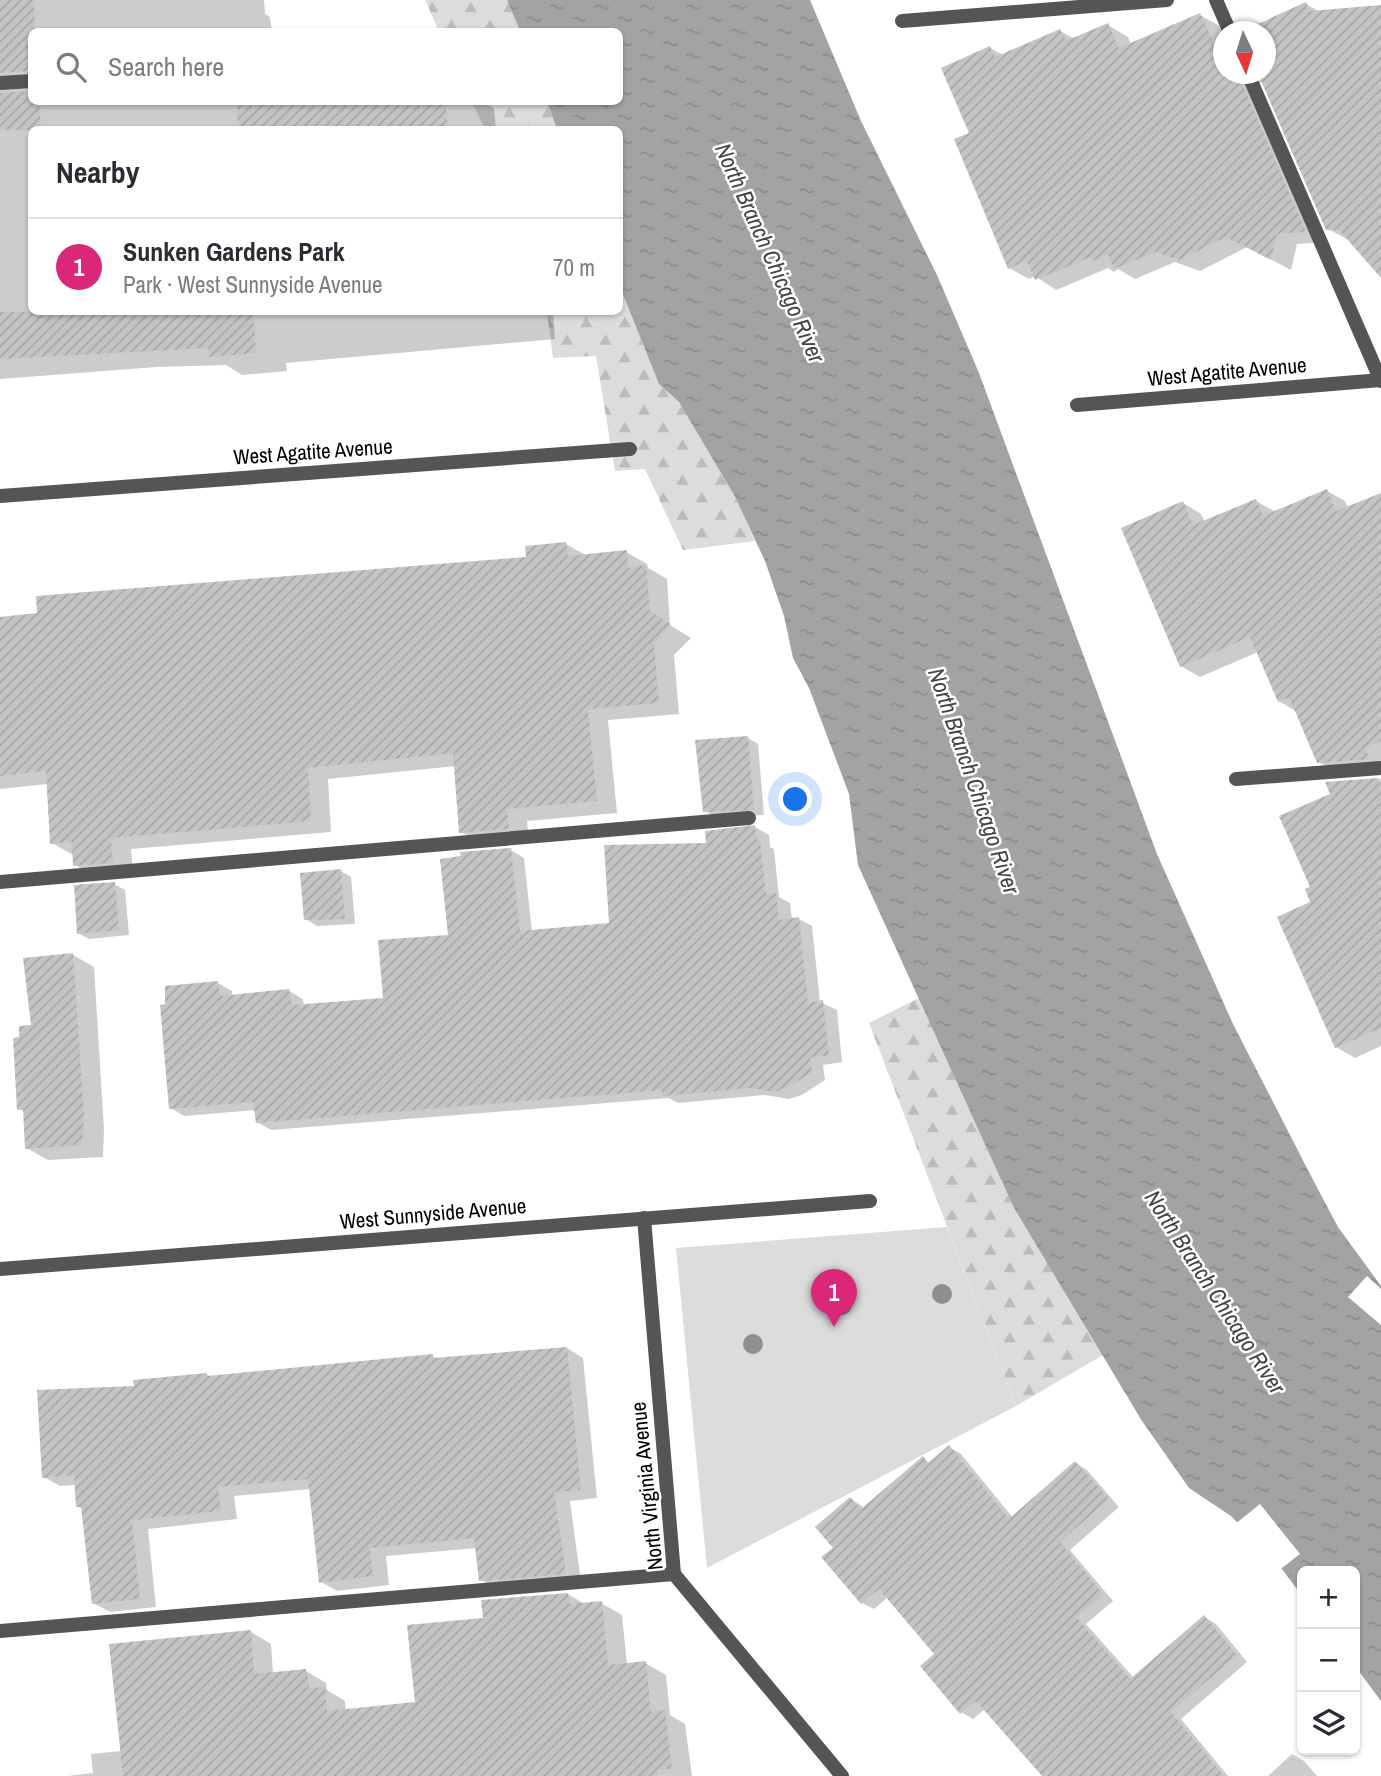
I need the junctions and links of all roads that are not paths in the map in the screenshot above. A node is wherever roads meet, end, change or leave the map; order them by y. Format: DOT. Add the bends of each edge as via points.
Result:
graph roads {
  1 [pos="1167,0"];
  2 [pos="1216,0"];
  3 [pos="902,21"];
  4 [pos="1225,21"];
  5 [pos="28,81"];
  6 [pos="0,83"];
  7 [pos="1252,84"];
  8 [pos="1381,380"];
  9 [pos="1077,405"];
  10 [pos="630,449"];
  11 [pos="0,496"];
  12 [pos="1381,768"];
  13 [pos="1236,779"];
  14 [pos="749,818"];
  15 [pos="0,882"];
  16 [pos="870,1201"];
  17 [pos="644,1218"];
  18 [pos="0,1269"];
  19 [pos="674,1574"];
  20 [pos="0,1631"];
  21 [pos="842,1776"];
  1 -- 3 [label="street"];
  2 -- 4 [label="street"];
  5 -- 6 [label="street"];
  7 -- 8 [label="street"];
  8 -- 9 [label="street, West Agatite Avenue"];
  10 -- 11 [label="street, West Agatite Avenue"];
  12 -- 13 [label="street"];
  14 -- 15 [label="street"];
  16 -- 17 [label="street, West Sunnyside Avenue"];
  17 -- 18 [label="street, West Sunnyside Avenue"];
  17 -- 19 [label="street, North Virginia Avenue"];
  19 -- 20 [label="street"];
  19 -- 21 [label="street, North Virginia Avenue"];
}
